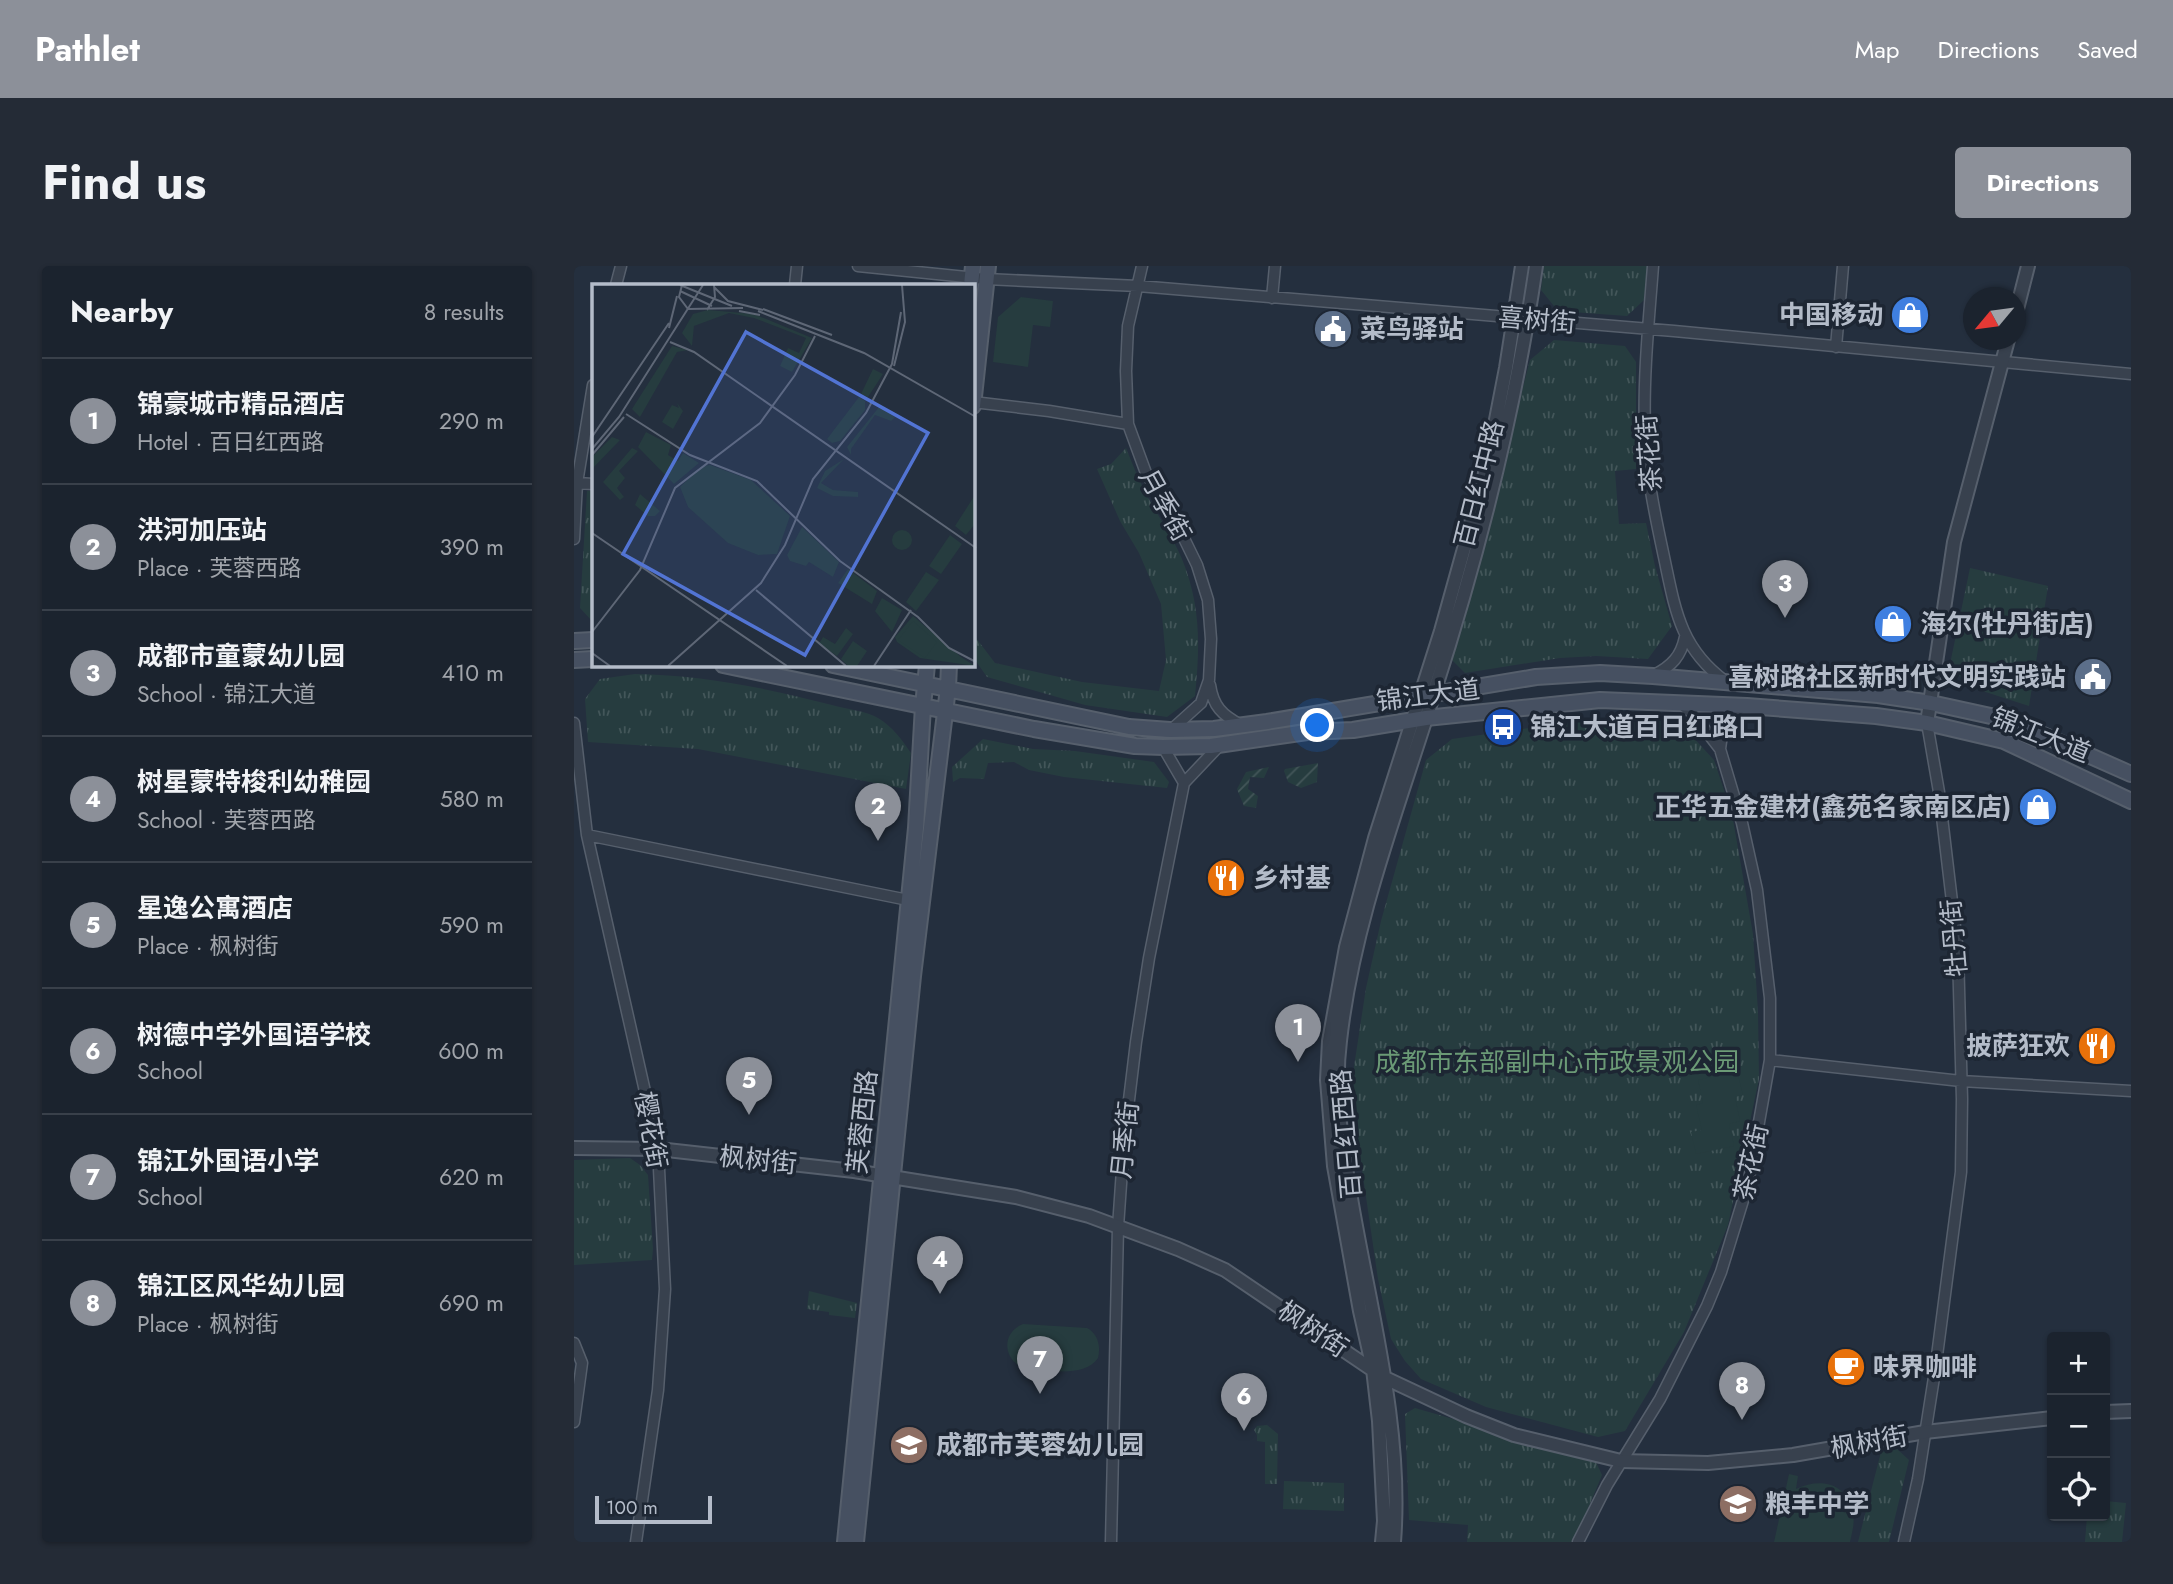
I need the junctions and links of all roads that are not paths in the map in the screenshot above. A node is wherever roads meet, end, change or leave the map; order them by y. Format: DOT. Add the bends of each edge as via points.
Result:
graph roads {
  1 [pos="621,266"];
  2 [pos="797,266"];
  3 [pos="858,266"];
  4 [pos="1142,266"];
  5 [pos="1275,266"];
  6 [pos="1522,266"];
  7 [pos="1536,266"];
  8 [pos="1654,266"];
  9 [pos="1843,266"];
  10 [pos="2028,266"];
  11 [pos="978,275"];
  12 [pos="616,284"];
  13 [pos="795,284"];
  14 [pos="1138,286"];
  15 [pos="2022,287"];
  16 [pos="1272,298"];
  17 [pos="1514,318"];
  18 [pos="1528,319"];
  19 [pos="1649,329"];
  20 [pos="1836,347"];
  21 [pos="2006,350"];
  22 [pos="975,352"];
  23 [pos="2003,363"];
  24 [pos="2131,374"];
  25 [pos="592,391"];
  26 [pos="975,403"];
  27 [pos="1128,424"];
  28 [pos="577,482"];
  29 [pos="592,484"];
  30 [pos="574,540"];
  31 [pos="1685,636"];
  32 [pos="592,640"];
  33 [pos="574,641"];
  34 [pos="592,659"];
  35 [pos="574,660"];
  36 [pos="733,667"];
  37 [pos="843,667"];
  38 [pos="927,667"];
  39 [pos="949,667"];
  40 [pos="1653,676"];
  41 [pos="1209,680"];
  42 [pos="1725,681"];
  43 [pos="925,684"];
  44 [pos="948,688"];
  45 [pos="1434,694"];
  46 [pos="1418,697"];
  47 [pos="1671,703"];
  48 [pos="1931,703"];
  49 [pos="923,706"];
  50 [pos="1747,706"];
  51 [pos="944,711"];
  52 [pos="1419,719"];
  53 [pos="574,723"];
  54 [pos="1927,723"];
  55 [pos="1242,725"];
  56 [pos="1170,730"];
  57 [pos="1221,744"];
  58 [pos="1164,747"];
  59 [pos="1720,749"];
  60 [pos="2131,774"];
  61 [pos="1184,783"];
  62 [pos="578,799"];
  63 [pos="2131,801"];
  64 [pos="587,835"];
  65 [pos="908,900"];
  66 [pos="1770,1060"];
  67 [pos="1961,1081"];
  68 [pos="2131,1091"];
  69 [pos="574,1148"];
  70 [pos="658,1149"];
  71 [pos="888,1177"];
  72 [pos="1118,1227"];
  73 [pos="574,1343"];
  74 [pos="1378,1373"];
  75 [pos="2131,1411"];
  76 [pos="2110,1412"];
  77 [pos="2047,1419"];
  78 [pos="574,1422"];
  79 [pos="1925,1432"];
  80 [pos="1621,1461"];
  81 [pos="636,1542"];
  82 [pos="845,1542"];
  83 [pos="856,1542"];
  84 [pos="1111,1542"];
  85 [pos="1382,1542"];
  86 [pos="1394,1542"];
  87 [pos="1578,1542"];
  88 [pos="1904,1542"];
  1 -- 12 [label="street"];
  2 -- 13 [label="street"];
  3 -- 11 [label="street, 喜树街"];
  4 -- 14 [label="street, 月季街"];
  5 -- 16 [label="street"];
  6 -- 17 [label="street, 百日红中路"];
  7 -- 18 [label="street, 百日红中路"];
  8 -- 19 [label="street, 茶花街"];
  9 -- 20 [label="street"];
  10 -- 15 [label="street"];
  11 -- 14 [label="street, 喜树街"];
  11 -- 22 [label="main road"];
  14 -- 16 [label="street, 喜树街"];
  14 -- 27 [label="street, 月季街" via="1128,326"];
  16 -- 17 [label="street, 喜树街"];
  17 -- 18 [label="street, 喜树街"];
  17 -- 46 [label="street, 百日红中路" via="1487,466"];
  18 -- 19 [label="street, 喜树街"];
  18 -- 45 [label="street, 百日红中路" via="1502,456"];
  19 -- 20 [label="street, 喜树街"];
  19 -- 31 [label="street, 茶花街" via="1645,430 1651,495"];
  20 -- 23 [label="street, 喜树街"];
  21 -- 23 [label="street, 牡丹街"];
  23 -- 24 [label="street, 喜树街"];
  23 -- 48 [label="street, 牡丹街" via="1954,542"];
  25 -- 28 [label="street"];
  26 -- 27 [label="street"];
  27 -- 41 [label="street, 月季街" via="1146,473 1197,565 1208,600"];
  28 -- 29 [label="street"];
  28 -- 30 [label="street"];
  31 -- 40 [label="street" via="1676,659"];
  31 -- 42 [label="street, 茶花街" via="1693,651"];
  32 -- 33 [label="main road"];
  34 -- 35 [label="main road"];
  36 -- 49 [label="main road, 锦江大道"];
  37 -- 43 [label="main road, 锦江大道"];
  38 -- 43 [label="main road, 芙蓉西路"];
  39 -- 44 [label="main road, 芙蓉西路"];
  40 -- 42 [label="main road, 锦江大道"];
  40 -- 45 [label="main road, 锦江大道" via="1536,677"];
  41 -- 55 [label="street" via="1218,709"];
  41 -- 56 [label="street, 月季街" via="1201,703"];
  42 -- 48 [label="main road, 锦江大道"];
  43 -- 44 [label="main road, 锦江大道"];
  43 -- 49 [label="main road, 芙蓉西路"];
  44 -- 51 [label="main road, 芙蓉西路"];
  44 -- 56 [label="main road, 锦江大道" via="1129,727"];
  45 -- 46 [label="main road, 锦江大道"];
  45 -- 52 [label="street, 百日红西路"];
  46 -- 52 [label="street, 百日红西路"];
  46 -- 55 [label="main road, 锦江大道"];
  47 -- 50 [label="main road, 锦江大道"];
  47 -- 52 [label="main road, 锦江大道" via="1600,700"];
  47 -- 59 [label="street, 茶花街" via="1693,714"];
  48 -- 54 [label="street, 牡丹街"];
  48 -- 60 [label="main road, 锦江大道" via="2009,720"];
  49 -- 51 [label="main road, 锦江大道"];
  49 -- 65 [label="main road, 芙蓉西路"];
  50 -- 54 [label="main road, 锦江大道"];
  50 -- 59 [label="street" via="1727,722"];
  51 -- 58 [label="main road, 锦江大道" via="1135,746"];
  51 -- 71 [label="main road, 芙蓉西路"];
  52 -- 57 [label="main road, 锦江大道"];
  52 -- 74 [label="street, 百日红西路" via="1375,838 1349,936 1329,1041 1327,1080 1334,1166 1360,1311"];
  53 -- 62 [label="street, 樱花街"];
  54 -- 63 [label="main road, 锦江大道" via="2004,741"];
  54 -- 67 [label="street, 牡丹街" via="1958,952"];
  55 -- 56 [label="main road, 锦江大道"];
  57 -- 58 [label="main road, 锦江大道"];
  57 -- 61 [label="street"];
  58 -- 61 [label="street"];
  59 -- 66 [label="street, 茶花街" via="1757,890 1770,998"];
  61 -- 72 [label="street, 月季街" via="1136,1042"];
  62 -- 64 [label="street, 樱花街"];
  64 -- 65 [label="street"];
  64 -- 70 [label="street, 樱花街"];
  65 -- 71 [label="main road, 芙蓉西路"];
  66 -- 67 [label="street"];
  66 -- 80 [label="street, 茶花街" via="1748,1184 1721,1272 1660,1399"];
  67 -- 68 [label="street"];
  67 -- 79 [label="street, 牡丹街" via="1961,1171"];
  69 -- 70 [label="street, 枫树街"];
  70 -- 71 [label="street, 枫树街"];
  70 -- 81 [label="street, 樱花街" via="665,1286 658,1390"];
  71 -- 72 [label="street, 枫树街" via="1016,1197"];
  71 -- 82 [label="main road, 芙蓉西路"];
  71 -- 83 [label="main road, 芙蓉西路"];
  72 -- 74 [label="street, 枫树街" via="1225,1269"];
  72 -- 84 [label="street, 月季街"];
  73 -- 78 [label="street" via="582,1363"];
  74 -- 80 [label="street, 枫树街" via="1514,1435"];
  74 -- 85 [label="street, 百日红西路"];
  74 -- 86 [label="street, 百日红西路" via="1390,1420 1396,1476"];
  75 -- 76 [label="street"];
  77 -- 79 [label="street, 枫树街"];
  79 -- 80 [label="street, 枫树街" via="1793,1455 1707,1463"];
  79 -- 88 [label="street, 牡丹街"];
  80 -- 87 [label="street, 茶花街"];
}
